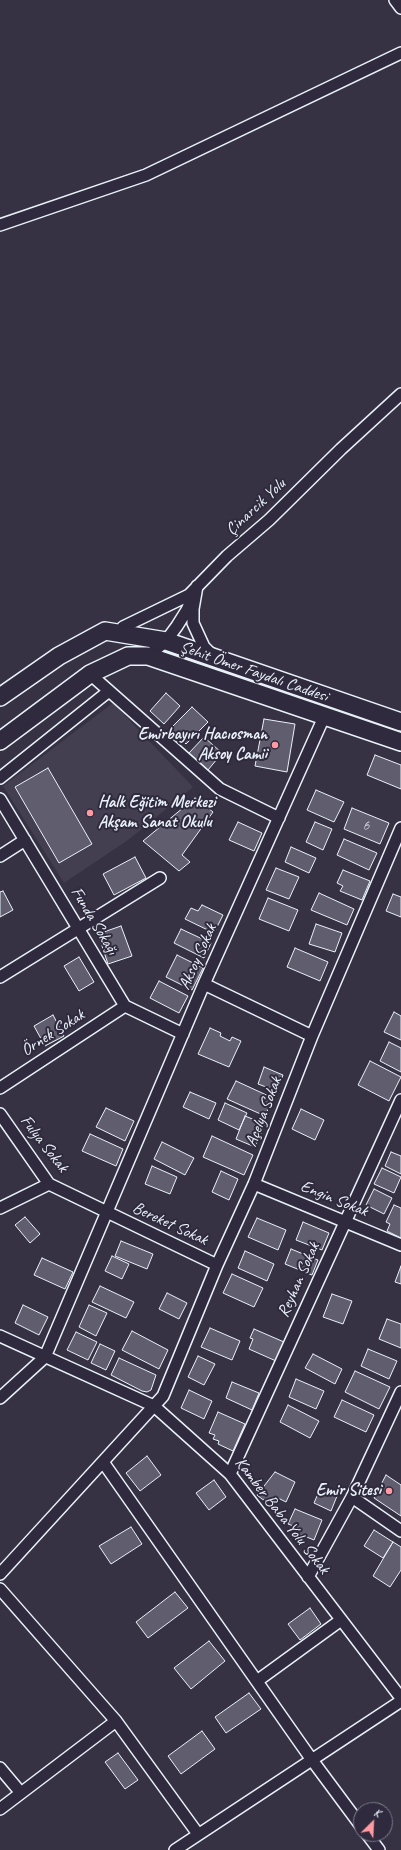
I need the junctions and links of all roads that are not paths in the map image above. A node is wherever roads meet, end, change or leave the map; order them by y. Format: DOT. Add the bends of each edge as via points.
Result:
graph roads {
  1 [pos="395,0"];
  2 [pos="401,8"];
  3 [pos="401,53"];
  4 [pos="0,225"];
  5 [pos="401,394"];
  6 [pos="197,586"];
  7 [pos="123,627"];
  8 [pos="166,641"];
  9 [pos="148,656"];
  10 [pos="217,659"];
  11 [pos="90,674"];
  12 [pos="109,691"];
  13 [pos="0,697"];
  14 [pos="324,717"];
  15 [pos="401,722"];
  16 [pos="0,741"];
  17 [pos="401,742"];
  18 [pos="0,778"];
  19 [pos="0,800"];
  20 [pos="279,818"];
  21 [pos="401,828"];
  22 [pos="24,840"];
  23 [pos="0,856"];
  24 [pos="160,878"];
  25 [pos="79,929"];
  26 [pos="0,977"];
  27 [pos="204,984"];
  28 [pos="125,1006"];
  29 [pos="183,1034"];
  30 [pos="312,1036"];
  31 [pos="0,1088"];
  32 [pos="401,1100"];
  33 [pos="0,1114"];
  34 [pos="50,1184"];
  35 [pos="254,1184"];
  36 [pos="0,1208"];
  37 [pos="107,1213"];
  38 [pos="344,1222"];
  39 [pos="401,1245"];
  40 [pos="217,1265"];
  41 [pos="0,1336"];
  42 [pos="45,1357"];
  43 [pos="401,1392"];
  44 [pos="0,1398"];
  45 [pos="154,1406"];
  46 [pos="396,1415"];
  47 [pos="103,1462"];
  48 [pos="230,1474"];
  49 [pos="352,1497"];
  50 [pos="401,1531"];
  51 [pos="0,1574"];
  52 [pos="308,1577"];
  53 [pos="0,1589"];
  54 [pos="341,1620"];
  55 [pos="257,1681"];
  56 [pos="401,1700"];
  57 [pos="116,1721"];
  58 [pos="312,1760"];
  59 [pos="0,1768"];
  60 [pos="21,1793"];
  61 [pos="0,1809"];
  62 [pos="353,1815"];
  63 [pos="198,1834"];
  64 [pos="174,1850"];
  1 -- 2 [label="street"];
  3 -- 4 [label="street" via="146,175"];
  5 -- 6 [label="street, Çinarcik Yolu"];
  6 -- 7 [label="street, Çinarcik Yolu" via="189,595"];
  6 -- 8 [label="street" via="187,610"];
  6 -- 10 [label="street" via="193,623 204,647"];
  8 -- 9 [label="street"];
  8 -- 10 [label="main road, Şehit Ömer Faydalı Caddesi"];
  8 -- 13 [label="main road, Şehit Ömer Faydalı Caddesi" via="105,631 59,656"];
  9 -- 11 [label="main road, Şehit Ömer Faydalı Caddesi" via="128,656"];
  9 -- 14 [label="main road, Şehit Ömer Faydalı Caddesi"];
  10 -- 15 [label="main road, Şehit Ömer Faydalı Caddesi"];
  11 -- 12 [label="street"];
  11 -- 16 [label="main road"];
  12 -- 18 [label="street"];
  12 -- 20 [label="street" via="220,789"];
  14 -- 17 [label="main road, Şehit Ömer Faydalı Caddesi"];
  14 -- 20 [label="street, Aksoy Sokak"];
  19 -- 22 [label="street, Funda Sokağı"];
  20 -- 27 [label="street, Aksoy Sokak"];
  21 -- 30 [label="street, Açelya Sokak"];
  22 -- 23 [label="street"];
  22 -- 25 [label="street, Funda Sokağı"];
  24 -- 25 [label="street"];
  25 -- 26 [label="street"];
  25 -- 28 [label="street, Funda Sokağı"];
  27 -- 29 [label="street, Aksoy Sokak"];
  27 -- 30 [label="street"];
  28 -- 29 [label="street"];
  28 -- 31 [label="street, Örnek Sokak"];
  29 -- 37 [label="street, Aksoy Sokak"];
  30 -- 35 [label="street, Açelya Sokak"];
  32 -- 38 [label="street, Reyhan Sokak"];
  33 -- 34 [label="street, Fulya Sokak"];
  34 -- 36 [label="street"];
  34 -- 37 [label="street, Fulya Sokak"];
  35 -- 38 [label="street, Engin Sokak"];
  35 -- 40 [label="street, Açelya Sokak"];
  37 -- 40 [label="street, Bereket Sokak"];
  37 -- 42 [label="street, Aksoy Sokak"];
  38 -- 39 [label="street, Engin Sokak"];
  38 -- 48 [label="street, Reyhan Sokak"];
  40 -- 45 [label="street, Açelya Sokak" via="163,1396"];
  41 -- 42 [label="street, Kamber Baba Yolu Sokak"];
  42 -- 44 [label="street"];
  42 -- 45 [label="street, Kamber Baba Yolu Sokak"];
  43 -- 46 [label="street"];
  45 -- 47 [label="street, Açelya Sokak"];
  45 -- 48 [label="street, Kamber Baba Yolu Sokak"];
  46 -- 49 [label="street"];
  47 -- 51 [label="street, Açelya Sokak"];
  47 -- 55 [label="street"];
  48 -- 52 [label="street, Kamber Baba Yolu Sokak"];
  49 -- 50 [label="street"];
  49 -- 52 [label="street"];
  52 -- 54 [label="street, Kamber Baba Yolu Sokak"];
  53 -- 57 [label="street"];
  54 -- 55 [label="street"];
  54 -- 56 [label="street, Kamber Baba Yolu Sokak"];
  55 -- 58 [label="street"];
  56 -- 58 [label="street"];
  57 -- 60 [label="street"];
  57 -- 63 [label="street"];
  58 -- 62 [label="street"];
  58 -- 63 [label="street"];
  59 -- 60 [label="street"];
  60 -- 61 [label="street"];
  63 -- 64 [label="street"];
}
